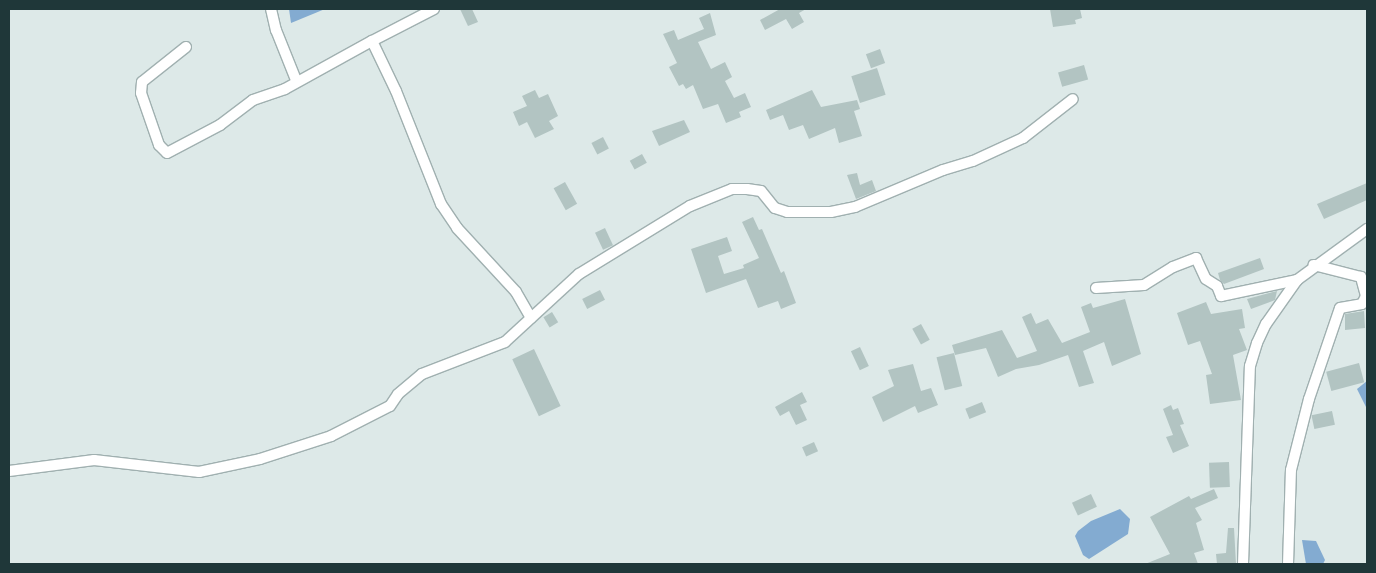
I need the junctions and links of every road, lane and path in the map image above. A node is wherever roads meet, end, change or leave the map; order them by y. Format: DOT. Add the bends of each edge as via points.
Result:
graph roads {
  1 [pos="271,9"];
  2 [pos="434,9"];
  3 [pos="372,41"];
  4 [pos="186,47"];
  5 [pos="296,80"];
  6 [pos="1073,99"];
  7 [pos="1367,229"];
  8 [pos="1314,265"];
  9 [pos="1297,280"];
  10 [pos="1096,288"];
  11 [pos="531,318"];
  12 [pos="9,471"];
  13 [pos="1243,564"];
  14 [pos="1288,564"];
  1 -- 5 [label="street"];
  2 -- 3 [label="street"];
  3 -- 5 [label="street"];
  3 -- 11 [label="street" via="396,91 441,204 457,228 516,292"];
  4 -- 5 [label="street" via="142,82 141,93 159,145 167,152 220,125 253,100 286,89"];
  6 -- 11 [label="street" via="1023,138 855,207 800,213 775,208 761,191 732,190 713,196 657,225 642,238 579,274"];
  7 -- 8 [label="street"];
  8 -- 9 [label="street"];
  8 -- 14 [label="street" via="1361,277 1366,296 1362,304 1340,308 1309,399 1292,470"];
  9 -- 10 [label="street" via="1221,296 1217,286 1206,279 1196,258 1173,267 1144,285"];
  9 -- 13 [label="street" via="1266,324 1250,366"];
  11 -- 12 [label="street" via="505,342 422,374 398,394 390,406 364,421 331,436 260,459 199,472 94,460"];
}
